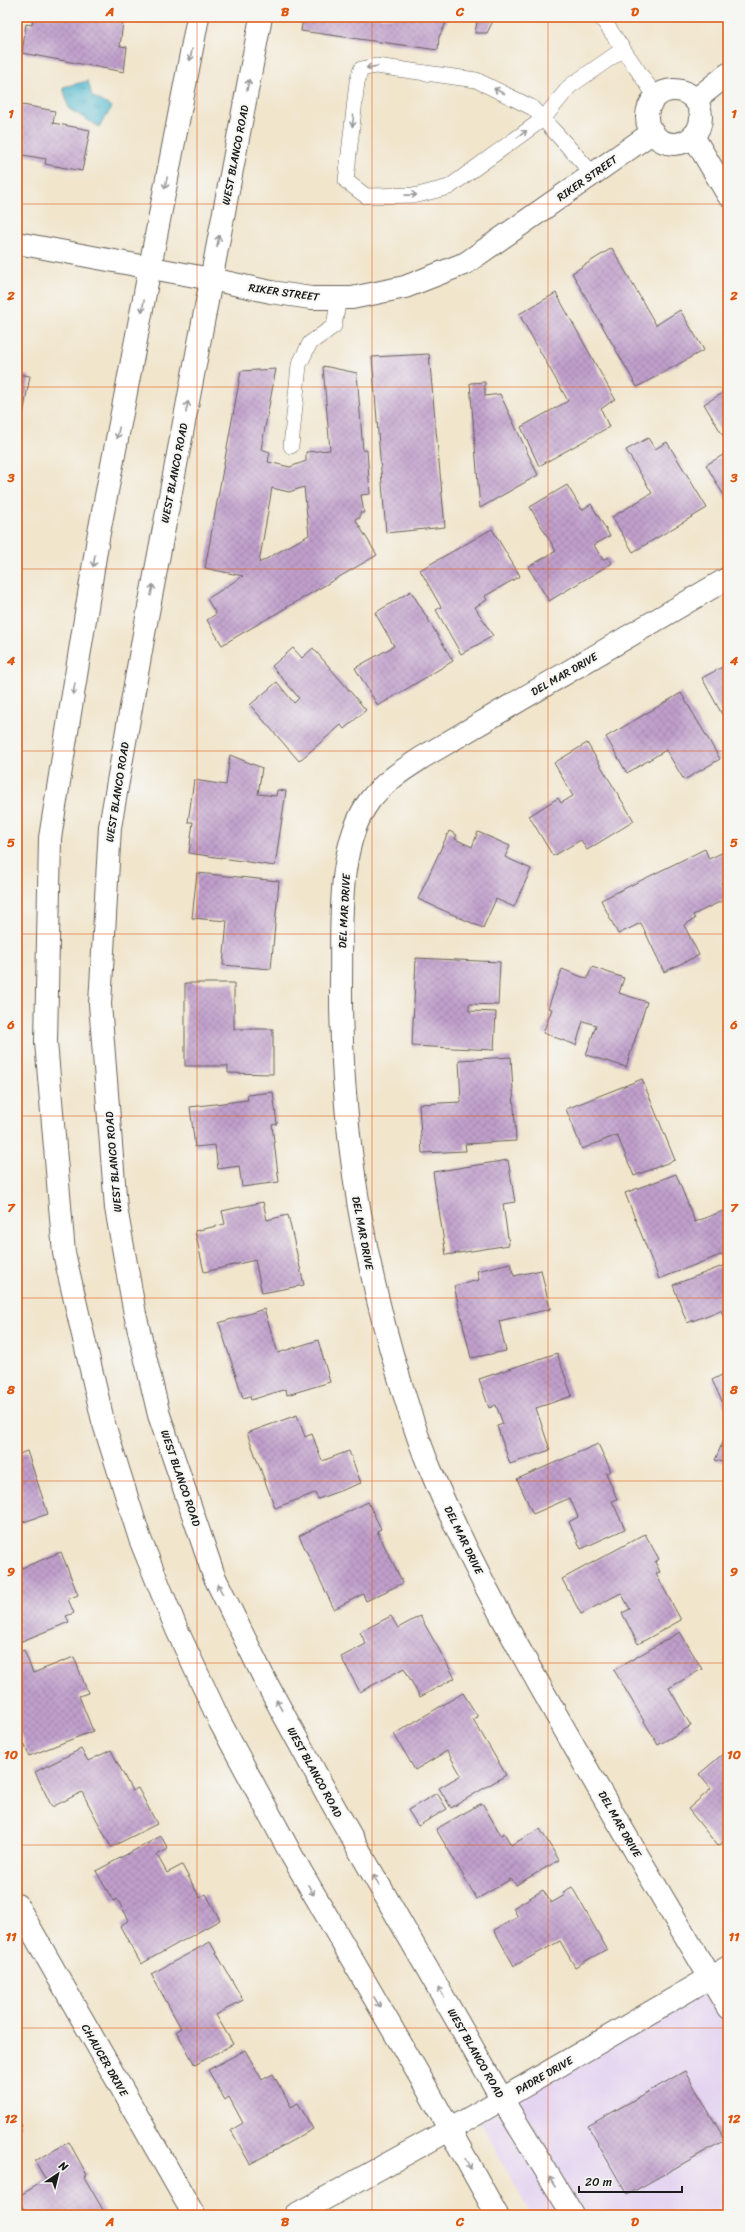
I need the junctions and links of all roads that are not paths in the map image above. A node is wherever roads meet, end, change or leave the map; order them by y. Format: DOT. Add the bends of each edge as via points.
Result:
graph roads {
  1 [pos="198,17"];
  2 [pos="261,17"];
  3 [pos="601,17"];
  4 [pos="622,50"];
  5 [pos="728,74"];
  6 [pos="656,98"];
  7 [pos="695,100"];
  8 [pos="543,119"];
  9 [pos="653,132"];
  10 [pos="693,136"];
  11 [pos="593,174"];
  12 [pos="728,196"];
  13 [pos="17,243"];
  14 [pos="150,267"];
  15 [pos="211,279"];
  16 [pos="339,298"];
  17 [pos="291,446"];
  18 [pos="728,578"];
  19 [pos="17,1905"];
  20 [pos="719,1972"];
  21 [pos="728,2008"];
  22 [pos="502,2099"];
  23 [pos="449,2130"];
  24 [pos="194,2215"];
  25 [pos="295,2215"];
  26 [pos="497,2215"];
  27 [pos="573,2215"];
  1 -- 14 [label="main road, one-way"];
  15 -- 2 [label="main road, WEST BLANCO ROAD, one-way"];
  3 -- 4 [label="lane"];
  4 -- 6 [label="lane"];
  4 -- 8 [label="lane" via="570,86"];
  5 -- 7 [label="main road"];
  6 -- 7 [label="main road" via="672,90 680,91"];
  6 -- 9 [label="main road" via="648,112 647,121"];
  7 -- 10 [label="main road" via="701,117 700,126"];
  8 -- 8 [label="lane, one-way" via="533,108 476,80 376,66 361,69 357,82 346,182 366,196 418,195 449,187"];
  8 -- 11 [label="lane"];
  9 -- 10 [label="main road" via="663,142 671,144 680,143"];
  9 -- 11 [label="main road, RIKER STREET"];
  10 -- 12 [label="main road"];
  11 -- 16 [label="main road, RIKER STREET" via="466,263 405,287 352,298"];
  13 -- 14 [label="main road, RIKER STREET"];
  14 -- 15 [label="main road, RIKER STREET"];
  14 -- 23 [label="main road, one-way" via="98,538 50,838 46,1042 64,1253 103,1421 140,1539 177,1630 220,1722 292,1856"];
  15 -- 16 [label="main road, RIKER STREET" via="311,298"];
  22 -- 15 [label="main road, WEST BLANCO ROAD, one-way" via="328,1796 266,1682 214,1576 159,1416 135,1314 116,1208 100,1004 110,827 144,628"];
  16 -- 17 [label="lane" via="334,326 310,343 299,365"];
  18 -- 20 [label="main road, DEL MAR DRIVE" via="393,776 370,801 356,826 346,874 342,928 341,1016 346,1106 365,1248 384,1328 428,1464 457,1529 518,1648"];
  19 -- 24 [label="main road, CHAUCER DRIVE"];
  20 -- 21 [label="main road, DEL MAR DRIVE"];
  20 -- 22 [label="main road, PADRE DRIVE"];
  22 -- 23 [label="main road, PADRE DRIVE"];
  27 -- 22 [label="main road, WEST BLANCO ROAD, one-way"];
  23 -- 25 [label="main road, PADRE DRIVE"];
  23 -- 26 [label="main road, one-way"];
}
